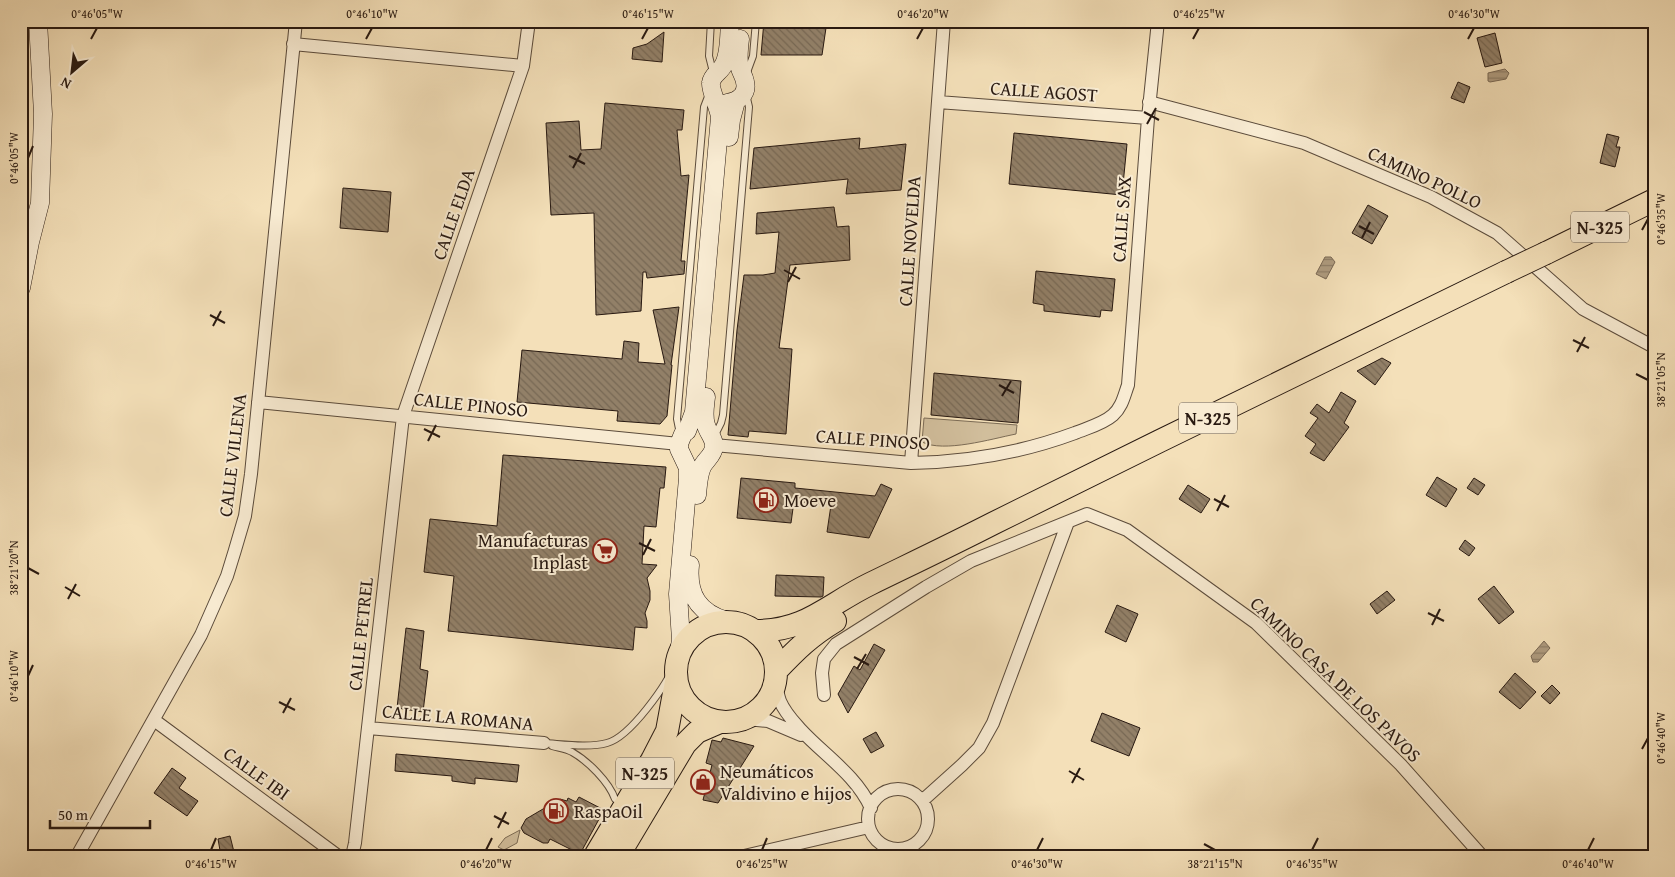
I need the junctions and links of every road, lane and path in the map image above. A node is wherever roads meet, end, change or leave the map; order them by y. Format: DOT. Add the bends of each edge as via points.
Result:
graph roads {
  1 [pos="38,21"];
  2 [pos="296,21"];
  3 [pos="529,21"];
  4 [pos="711,21"];
  5 [pos="730,21"];
  6 [pos="742,21"];
  7 [pos="756,21"];
  8 [pos="944,21"];
  9 [pos="1158,21"];
  10 [pos="293,44"];
  11 [pos="523,66"];
  12 [pos="715,83"];
  13 [pos="742,86"];
  14 [pos="938,102"];
  15 [pos="1149,102"];
  16 [pos="1148,118"];
  17 [pos="1654,200"];
  18 [pos="21,288"];
  19 [pos="1654,347"];
  20 [pos="258,402"];
  21 [pos="403,416"];
  22 [pos="1112,416"];
  23 [pos="683,443"];
  24 [pos="710,445"];
  25 [pos="911,463"];
  26 [pos="1068,522"];
  27 [pos="910,566"];
  28 [pos="727,622"];
  29 [pos="756,631"];
  30 [pos="677,665"];
  31 [pos="776,677"];
  32 [pos="824,695"];
  33 [pos="747,719"];
  34 [pos="154,720"];
  35 [pos="720,722"];
  36 [pos="368,728"];
  37 [pos="810,739"];
  38 [pos="544,743"];
  39 [pos="852,779"];
  40 [pos="884,793"];
  41 [pos="615,799"];
  42 [pos="922,801"];
  43 [pos="871,808"];
  44 [pos="869,827"];
  45 [pos="910,851"];
  46 [pos="77,856"];
  47 [pos="338,856"];
  48 [pos="352,856"];
  49 [pos="595,856"];
  50 [pos="618,856"];
  51 [pos="744,856"];
  52 [pos="1482,856"];
  1 -- 18 [label="main road" via="43,114 40,203"];
  2 -- 10 [label="street, CALLE VILLENA"];
  3 -- 11 [label="street, CALLE ELDA"];
  4 -- 12 [label="lane" via="709,56"];
  5 -- 12 [label="main road" via="727,58"];
  6 -- 13 [label="main road" via="738,58"];
  7 -- 13 [label="lane" via="753,56"];
  8 -- 14 [label="street, CALLE NOVELDA"];
  9 -- 15 [label="street, CALLE SAX"];
  10 -- 11 [label="street"];
  10 -- 20 [label="street, CALLE VILLENA"];
  11 -- 21 [label="street, CALLE ELDA"];
  12 -- 13 [label="main road" via="732,69"];
  12 -- 13 [label="main road" via="726,103"];
  12 -- 23 [label="main road" via="720,117 694,412"];
  13 -- 24 [label="main road" via="731,120 704,415"];
  14 -- 16 [label="street, CALLE AGOST"];
  14 -- 25 [label="street, CALLE NOVELDA"];
  15 -- 16 [label="street, CALLE SAX"];
  15 -- 19 [label="street, CAMINO POLLO" via="1304,143 1431,197 1497,233 1583,309"];
  16 -- 22 [label="street, CALLE SAX" via="1128,385"];
  17 -- 27 [label="highway, N-325, bridge"];
  20 -- 21 [label="street, CALLE PINOSO"];
  20 -- 34 [label="street, CALLE VILLENA" via="245,516 230,568 201,635"];
  21 -- 23 [label="street, CALLE PINOSO"];
  21 -- 36 [label="street, CALLE PETREL"];
  22 -- 25 [label="street, CALLE PINOSO" via="1024,450 990,457"];
  23 -- 24 [label="main road" via="699,428"];
  23 -- 24 [label="main road" via="695,463"];
  23 -- 30 [label="main road" via="688,478 678,594 681,640"];
  24 -- 25 [label="street, CALLE PINOSO"];
  24 -- 28 [label="main road" via="698,478 690,585 703,609"];
  26 -- 32 [label="street, CAMINO CASA DE LOS PAVOS" via="971,561 836,644 824,659"];
  26 -- 42 [label="street" via="993,723 979,748"];
  26 -- 52 [label="street, CAMINO CASA DE LOS PAVOS" via="1087,514 1127,530 1256,624 1401,765"];
  27 -- 29 [label="highway, N-325" via="868,585 810,620 787,628"];
  27 -- 31 [label="highway, N-325" via="812,635 796,649"];
  28 -- 29 [label="highway, N-325" via="742,624"];
  28 -- 30 [label="highway, N-325" via="712,623 698,630 687,640"];
  29 -- 31 [label="highway" via="774,656"];
  30 -- 35 [label="highway" via="681,694 692,708 706,718"];
  30 -- 38 [label="lane" via="662,688 619,738 588,745"];
  30 -- 49 [label="highway, N-325" via="666,731"];
  31 -- 33 [label="highway, N-325" via="769,698"];
  31 -- 37 [label="street" via="780,701 788,716"];
  33 -- 35 [label="highway, N-325"];
  33 -- 37 [label="street" via="768,721"];
  34 -- 46 [label="street, CALLE VILLENA"];
  34 -- 47 [label="street, CALLE IBI"];
  35 -- 50 [label="highway, N-325" via="697,732 685,744"];
  36 -- 38 [label="street, CALLE LA ROMANA"];
  36 -- 48 [label="street, CALLE PETREL"];
  37 -- 39 [label="street"];
  38 -- 41 [label="lane" via="582,759 604,780"];
  39 -- 40 [label="street"];
  39 -- 43 [label="street" via="865,794"];
  40 -- 42 [label="street" via="894,789 905,790"];
  40 -- 43 [label="street" via="878,796"];
  42 -- 45 [label="street" via="927,811 927,827"];
  43 -- 44 [label="street"];
  44 -- 45 [label="street" via="880,843"];
  44 -- 51 [label="street"];
}
